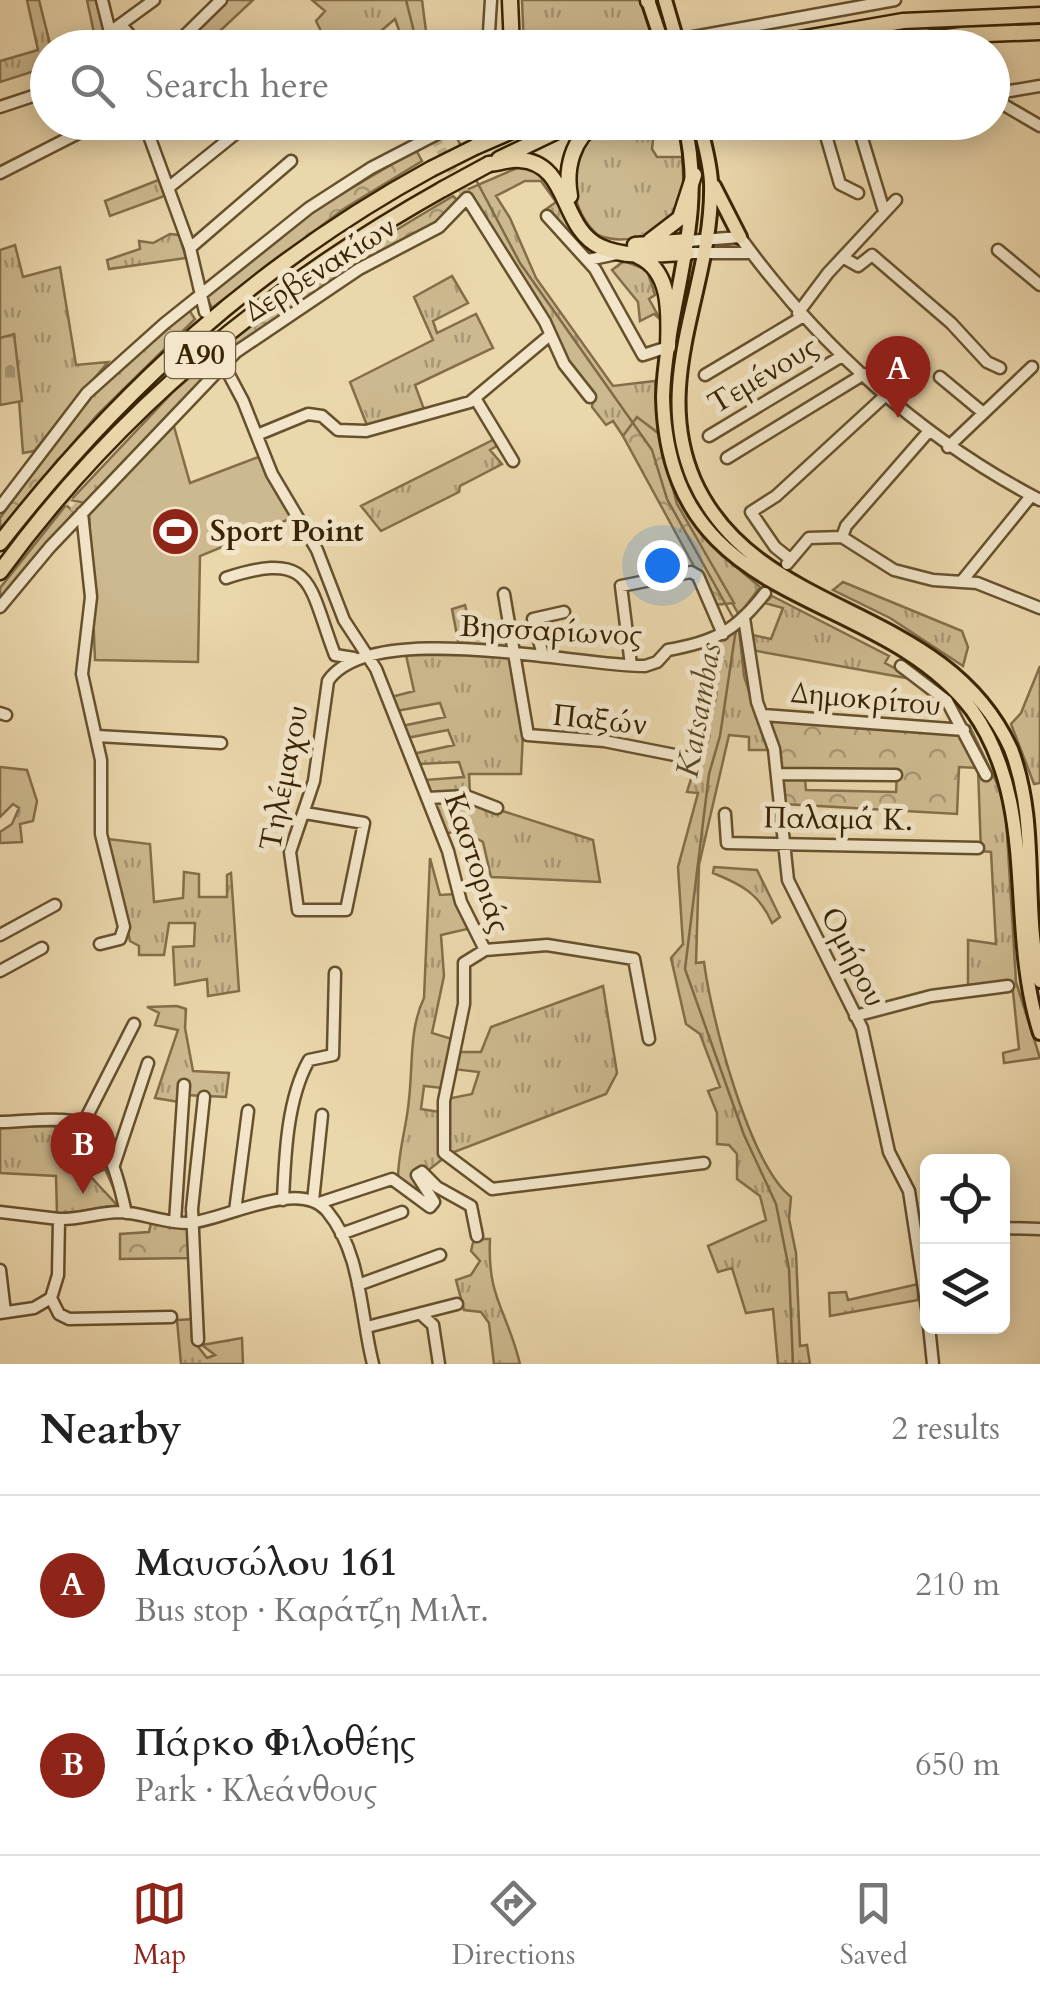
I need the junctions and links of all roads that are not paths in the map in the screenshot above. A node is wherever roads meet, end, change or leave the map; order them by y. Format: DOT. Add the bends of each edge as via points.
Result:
graph roads {
  1 [pos="102,0"];
  2 [pos="154,0"];
  3 [pos="221,0"];
  4 [pos="491,0"];
  5 [pos="513,0"];
  6 [pos="648,0"];
  7 [pos="665,0"];
  8 [pos="790,0"];
  9 [pos="894,0"];
  10 [pos="1040,15"];
  11 [pos="795,16"];
  12 [pos="122,26"];
  13 [pos="110,30"];
  14 [pos="114,30"];
  15 [pos="125,30"];
  16 [pos="190,30"];
  17 [pos="489,30"];
  18 [pos="515,30"];
  19 [pos="665,30"];
  20 [pos="670,30"];
  21 [pos="736,30"];
  22 [pos="848,30"];
  23 [pos="1040,32"];
  24 [pos="1010,33"];
  25 [pos="1040,86"];
  26 [pos="1010,92"];
  27 [pos="30,97"];
  28 [pos="0,107"];
  29 [pos="1010,107"];
  30 [pos="1040,126"];
  31 [pos="65,140"];
  32 [pos="151,140"];
  33 [pos="228,140"];
  34 [pos="426,140"];
  35 [pos="484,140"];
  36 [pos="493,140"];
  37 [pos="539,140"];
  38 [pos="580,140"];
  39 [pos="687,140"];
  40 [pos="703,140"];
  41 [pos="827,140"];
  42 [pos="862,140"];
  43 [pos="475,148"];
  44 [pos="290,162"];
  45 [pos="489,164"];
  46 [pos="0,174"];
  47 [pos="694,174"];
  48 [pos="711,179"];
  49 [pos="168,188"];
  50 [pos="858,192"];
  51 [pos="896,200"];
  52 [pos="884,211"];
  53 [pos="547,216"];
  54 [pos="705,237"];
  55 [pos="740,237"];
  56 [pos="190,248"];
  57 [pos="692,249"];
  58 [pos="998,250"];
  59 [pos="631,251"];
  60 [pos="752,253"];
  61 [pos="844,258"];
  62 [pos="588,260"];
  63 [pos="1037,278"];
  64 [pos="201,297"];
  65 [pos="205,312"];
  66 [pos="800,315"];
  67 [pos="550,334"];
  68 [pos="668,346"];
  69 [pos="217,352"];
  70 [pos="842,356"];
  71 [pos="223,366"];
  72 [pos="1032,367"];
  73 [pos="1000,368"];
  74 [pos="864,374"];
  75 [pos="705,376"];
  76 [pos="940,377"];
  77 [pos="887,394"];
  78 [pos="475,398"];
  79 [pos="590,398"];
  80 [pos="981,411"];
  81 [pos="929,432"];
  82 [pos="258,435"];
  83 [pos="710,436"];
  84 [pos="948,446"];
  85 [pos="727,458"];
  86 [pos="513,462"];
  87 [pos="1036,498"];
  88 [pos="0,508"];
  89 [pos="82,513"];
  90 [pos="842,537"];
  91 [pos="0,543"];
  92 [pos="0,572"];
  93 [pos="226,578"];
  94 [pos="962,581"];
  95 [pos="504,594"];
  96 [pos="765,594"];
  97 [pos="0,607"];
  98 [pos="1040,608"];
  99 [pos="564,612"];
  100 [pos="742,620"];
  101 [pos="726,632"];
  102 [pos="517,652"];
  103 [pos="543,654"];
  104 [pos="368,655"];
  105 [pos="355,658"];
  106 [pos="631,665"];
  107 [pos="901,666"];
  108 [pos="763,715"];
  109 [pos="964,730"];
  110 [pos="97,736"];
  111 [pos="221,743"];
  112 [pos="690,758"];
  113 [pos="778,774"];
  114 [pos="896,775"];
  115 [pos="986,775"];
  116 [pos="428,798"];
  117 [pos="497,808"];
  118 [pos="306,813"];
  119 [pos="725,814"];
  120 [pos="784,843"];
  121 [pos="978,848"];
  122 [pos="54,905"];
  123 [pos="0,935"];
  124 [pos="100,944"];
  125 [pos="42,948"];
  126 [pos="486,950"];
  127 [pos="0,971"];
  128 [pos="334,973"];
  129 [pos="1040,981"];
  130 [pos="1008,986"];
  131 [pos="855,1016"];
  132 [pos="134,1024"];
  133 [pos="1040,1032"];
  134 [pos="649,1039"];
  135 [pos="148,1063"];
  136 [pos="184,1085"];
  137 [pos="204,1096"];
  138 [pos="248,1111"];
  139 [pos="322,1115"];
  140 [pos="0,1122"];
  141 [pos="82,1126"];
  142 [pos="704,1163"];
  143 [pos="114,1165"];
  144 [pos="283,1200"];
  145 [pos="316,1202"];
  146 [pos="235,1211"];
  147 [pos="0,1212"];
  148 [pos="402,1212"];
  149 [pos="126,1213"];
  150 [pos="58,1219"];
  151 [pos="175,1222"];
  152 [pos="192,1222"];
  153 [pos="920,1222"];
  154 [pos="1010,1228"];
  155 [pos="1040,1230"];
  156 [pos="341,1234"];
  157 [pos="477,1236"];
  158 [pos="440,1255"];
  159 [pos="0,1270"];
  160 [pos="358,1286"];
  161 [pos="51,1298"];
  162 [pos="456,1304"];
  163 [pos="2,1312"];
  164 [pos="423,1316"];
  165 [pos="171,1317"];
  166 [pos="367,1327"];
  167 [pos="930,1334"];
  168 [pos="198,1340"];
  169 [pos="373,1364"];
  170 [pos="439,1364"];
  171 [pos="933,1364"];
  1 -- 13 [label="street"];
  2 -- 12 [label="street"];
  3 -- 16 [label="street"];
  4 -- 17 [label="street"];
  5 -- 18 [label="highway"];
  6 -- 19 [label="main road"];
  7 -- 20 [label="main road"];
  8 -- 11 [label="street"];
  9 -- 11 [label="street"];
  10 -- 22 [label="highway" via="903,20"];
  11 -- 21 [label="street"];
  12 -- 14 [label="street"];
  12 -- 15 [label="street"];
  23 -- 24 [label="highway"];
  25 -- 26 [label="street"];
  27 -- 28 [label="street"];
  29 -- 30 [label="street"];
  31 -- 46 [label="street"];
  32 -- 49 [label="street"];
  33 -- 49 [label="street"];
  34 -- 64 [label="street" via="309,208"];
  35 -- 43 [label="highway"];
  36 -- 43 [label="highway, Α90"];
  37 -- 45 [label="highway, Α90"];
  38 -- 59 [label="highway" via="569,167 575,214 598,240"];
  39 -- 47 [label="main road"];
  40 -- 48 [label="main road"];
  41 -- 50 [label="street" via="840,184"];
  42 -- 52 [label="street"];
  43 -- 91 [label="highway, Α90, bridge" via="311,241 170,354 78,446"];
  44 -- 56 [label="street"];
  45 -- 59 [label="highway" via="521,160 542,167 558,182 582,234 600,247"];
  45 -- 92 [label="highway, Α90, bridge" via="326,258 197,357 68,487"];
  47 -- 57 [label="main road"];
  47 -- 59 [label="highway" via="677,222"];
  48 -- 54 [label="main road"];
  48 -- 55 [label="main road"];
  49 -- 56 [label="street"];
  51 -- 52 [label="street"];
  52 -- 61 [label="street"];
  53 -- 62 [label="street"];
  54 -- 55 [label="street"];
  54 -- 57 [label="main road"];
  55 -- 60 [label="street"];
  56 -- 64 [label="street"];
  57 -- 59 [label="highway"];
  57 -- 60 [label="street"];
  57 -- 68 [label="main road"];
  57 -- 129 [label="main road" via="676,390 694,480 721,524 758,560 932,654 990,714 1012,751 1030,811"];
  58 -- 63 [label="street"];
  59 -- 62 [label="street"];
  59 -- 68 [label="highway" via="652,264 665,289"];
  60 -- 66 [label="street"];
  61 -- 66 [label="street"];
  61 -- 73 [label="street" via="858,266 872,255"];
  62 -- 68 [label="street" via="643,355"];
  64 -- 65 [label="street"];
  64 -- 88 [label="street" via="95,384"];
  66 -- 70 [label="street"];
  66 -- 75 [label="street"];
  67 -- 71 [label="street, Δερβενακίων" via="468,198 443,225 322,293"];
  67 -- 78 [label="street"];
  67 -- 79 [label="street"];
  68 -- 133 [label="main road" via="662,398 668,441 677,473 707,526 763,579 930,668 969,706 997,750 1018,810 1022,936"];
  69 -- 71 [label="street, Καστοριάς"];
  70 -- 74 [label="street"];
  70 -- 83 [label="street, Τεμένους"];
  71 -- 82 [label="street, Καστοριάς"];
  71 -- 89 [label="street, Δερβενακίων"];
  72 -- 80 [label="street"];
  74 -- 77 [label="street"];
  74 -- 85 [label="street"];
  76 -- 80 [label="street"];
  77 -- 81 [label="street"];
  77 -- 90 [label="street" via="752,512 788,561 813,537"];
  78 -- 82 [label="street" via="366,432 338,430 308,414"];
  78 -- 86 [label="street"];
  80 -- 84 [label="street"];
  81 -- 84 [label="street"];
  81 -- 90 [label="street"];
  82 -- 104 [label="street, Καστοριάς" via="272,474 317,550 340,612"];
  84 -- 87 [label="street"];
  87 -- 94 [label="street"];
  89 -- 97 [label="street, Δερβενακίων"];
  89 -- 110 [label="street" via="91,597 82,674"];
  90 -- 94 [label="street" via="894,570"];
  93 -- 105 [label="street" via="272,566 297,572 309,585 334,653"];
  94 -- 98 [label="street"];
  95 -- 102 [label="street"];
  96 -- 100 [label="street, Βησσαρίωνος"];
  99 -- 103 [label="street" via="533,619"];
  100 -- 101 [label="street, Βησσαρίωνος"];
  100 -- 108 [label="street, Ομήρου"];
  101 -- 106 [label="street, Βησσαρίωνος" via="698,647 670,649 654,663"];
  101 -- 106 [label="street" via="691,572 620,587"];
  102 -- 103 [label="street, Βησσαρίωνος"];
  102 -- 104 [label="street, Βησσαρίωνος"];
  102 -- 112 [label="street, Παξών" via="530,736 604,741"];
  103 -- 106 [label="street, Βησσαρίωνος"];
  104 -- 105 [label="street"];
  104 -- 116 [label="street, Καστοριάς"];
  105 -- 118 [label="street, Τηλέμαχου" via="328,681"];
  107 -- 109 [label="street" via="947,701"];
  108 -- 109 [label="street, Δημοκρίτου"];
  108 -- 113 [label="street, Ομήρου"];
  109 -- 115 [label="street"];
  110 -- 111 [label="street"];
  110 -- 124 [label="street" via="101,834 124,930"];
  113 -- 114 [label="street"];
  113 -- 120 [label="street, Ομήρου"];
  116 -- 117 [label="street" via="466,796"];
  116 -- 126 [label="street, Καστοριάς" via="461,902"];
  118 -- 118 [label="street, Τηλέμαχου" via="290,855 297,909 348,908 364,823"];
  119 -- 120 [label="street, Παλαμά Κ." via="726,842"];
  120 -- 121 [label="street, Παλαμά Κ."];
  120 -- 131 [label="street, Ομήρου" via="793,892"];
  122 -- 123 [label="street"];
  125 -- 127 [label="street"];
  126 -- 134 [label="street" via="546,945 634,959"];
  126 -- 142 [label="street, Καστοριάς" via="464,964 464,1004 442,1119 449,1159 492,1189"];
  128 -- 144 [label="street" via="333,1055 312,1058 305,1067 287,1142"];
  130 -- 131 [label="street" via="931,996"];
  131 -- 153 [label="street, Ομήρου" via="874,1073 887,1148"];
  132 -- 141 [label="street"];
  135 -- 143 [label="street"];
  136 -- 151 [label="street"];
  137 -- 152 [label="street"];
  138 -- 146 [label="street"];
  139 -- 145 [label="street"];
  140 -- 141 [label="street"];
  141 -- 143 [label="street"];
  143 -- 149 [label="street"];
  144 -- 145 [label="street"];
  144 -- 146 [label="street"];
  145 -- 156 [label="street"];
  145 -- 157 [label="street" via="392,1179 430,1207 434,1202 417,1175 422,1172 471,1206"];
  146 -- 152 [label="street"];
  147 -- 150 [label="street"];
  148 -- 156 [label="street"];
  149 -- 150 [label="street"];
  149 -- 151 [label="street"];
  150 -- 161 [label="street"];
  151 -- 152 [label="street"];
  152 -- 168 [label="street"];
  154 -- 155 [label="street"];
  156 -- 160 [label="street"];
  158 -- 160 [label="street"];
  159 -- 163 [label="street"];
  160 -- 166 [label="street"];
  161 -- 163 [label="street"];
  161 -- 165 [label="street" via="68,1319"];
  162 -- 164 [label="street"];
  164 -- 166 [label="street"];
  164 -- 170 [label="street" via="433,1325"];
  166 -- 169 [label="street"];
  167 -- 171 [label="street"];
}
